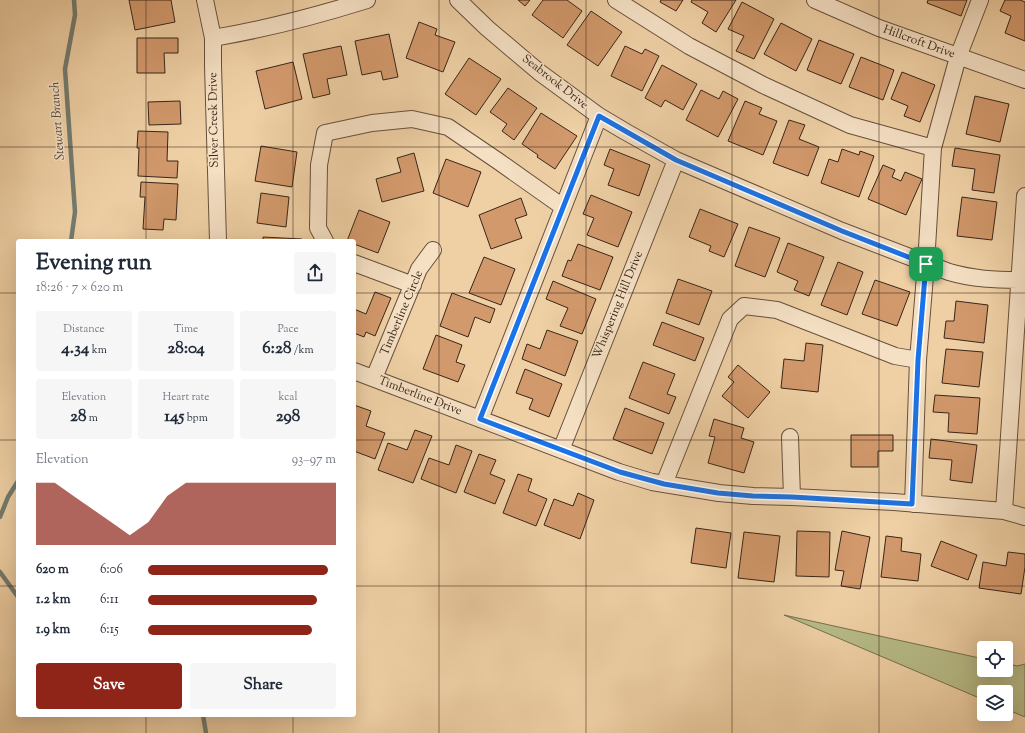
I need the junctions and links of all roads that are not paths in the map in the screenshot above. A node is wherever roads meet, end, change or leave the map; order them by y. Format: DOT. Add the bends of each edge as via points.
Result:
graph roads {
  1 [pos="205,0"];
  2 [pos="367,0"];
  3 [pos="458,0"];
  4 [pos="616,0"];
  5 [pos="815,0"];
  6 [pos="980,0"];
  7 [pos="213,38"];
  8 [pos="958,57"];
  9 [pos="1025,80"];
  10 [pos="599,116"];
  11 [pos="933,148"];
  12 [pos="676,160"];
  13 [pos="1025,196"];
  14 [pos="563,208"];
  15 [pos="218,239"];
  16 [pos="324,239"];
  17 [pos="433,250"];
  18 [pos="356,264"];
  19 [pos="926,264"];
  20 [pos="1020,280"];
  21 [pos="413,284"];
  22 [pos="918,360"];
  23 [pos="356,372"];
  24 [pos="374,378"];
  25 [pos="1018,407"];
  26 [pos="480,419"];
  27 [pos="790,437"];
  28 [pos="561,450"];
  29 [pos="664,484"];
  30 [pos="792,497"];
  31 [pos="912,504"];
  32 [pos="1004,511"];
  33 [pos="1025,516"];
  1 -- 7 [label="street, Silver Creek Drive"];
  2 -- 7 [label="street" via="317,16"];
  3 -- 10 [label="street, Seabrook Drive" via="540,72"];
  4 -- 11 [label="street" via="689,46 763,85 850,124"];
  5 -- 8 [label="street, Hillcroft Drive" via="879,28"];
  6 -- 8 [label="street"];
  7 -- 15 [label="street, Silver Creek Drive"];
  8 -- 9 [label="street, Hillcroft Drive"];
  8 -- 11 [label="street"];
  10 -- 12 [label="street, Seabrook Drive"];
  10 -- 14 [label="street"];
  11 -- 19 [label="street"];
  12 -- 19 [label="street, Seabrook Drive"];
  12 -- 28 [label="street, Whispering Hill Drive"];
  13 -- 20 [label="street"];
  14 -- 16 [label="street" via="448,128 412,119 372,123 325,133 318,165 318,228"];
  14 -- 26 [label="street"];
  17 -- 21 [label="street, Timberline Circle" via="419,269"];
  18 -- 21 [label="street"];
  19 -- 20 [label="street, Seabrook Drive" via="965,277"];
  19 -- 22 [label="street"];
  20 -- 25 [label="street"];
  21 -- 24 [label="street, Timberline Circle"];
  22 -- 29 [label="street" via="895,356 777,310 744,306 730,319"];
  22 -- 31 [label="street"];
  23 -- 24 [label="street, Timberline Drive"];
  24 -- 26 [label="street, Timberline Drive"];
  25 -- 32 [label="street"];
  26 -- 28 [label="street, Timberline Drive"];
  27 -- 30 [label="street"];
  28 -- 29 [label="street, Timberline Drive" via="620,472"];
  29 -- 30 [label="street, Timberline Drive" via="718,493"];
  30 -- 31 [label="street, Timberline Drive"];
  31 -- 32 [label="street, Timberline Drive"];
  32 -- 33 [label="street, Timberline Drive"];
}
